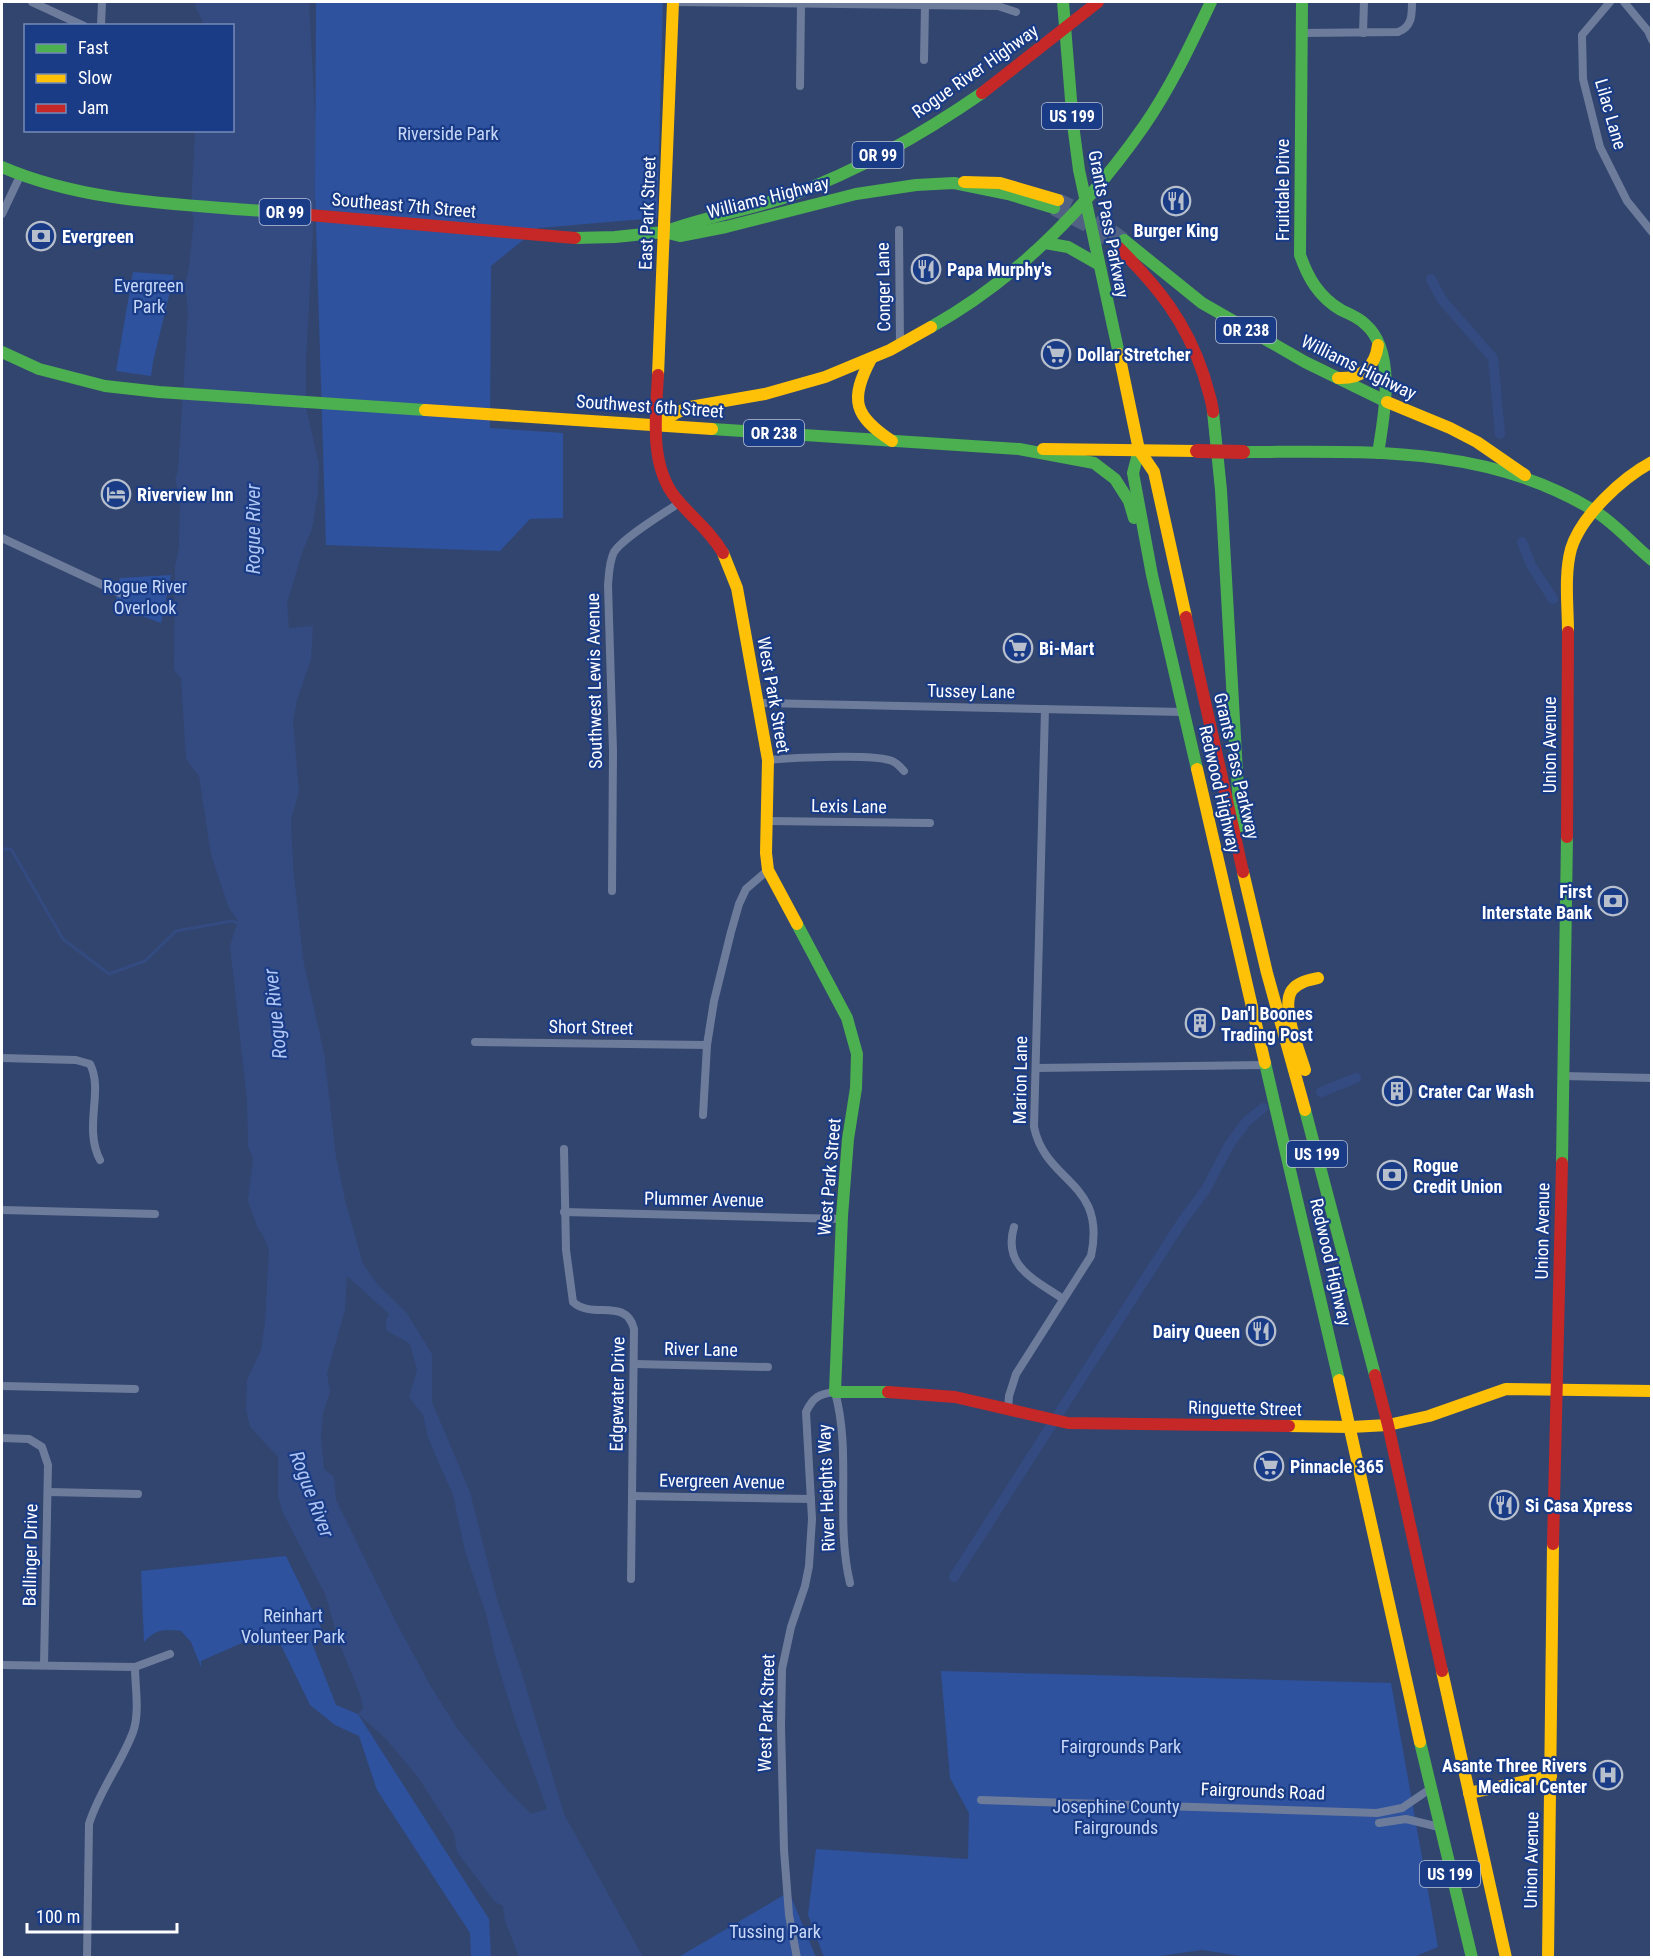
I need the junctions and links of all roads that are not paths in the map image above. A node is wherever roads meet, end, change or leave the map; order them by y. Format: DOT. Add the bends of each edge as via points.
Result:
graph roads {
  1 [pos="32,2"];
  2 [pos="102,2"];
  3 [pos="673,2"];
  4 [pos="1063,2"];
  5 [pos="1098,2"];
  6 [pos="1211,2"];
  7 [pos="1302,2"];
  8 [pos="1364,2"];
  9 [pos="1412,2"];
  10 [pos="1610,2"];
  11 [pos="1624,2"];
  12 [pos="801,4"];
  13 [pos="925,5"];
  14 [pos="1016,12"];
  15 [pos="80,24"];
  16 [pos="101,24"];
  17 [pos="1065,28"];
  18 [pos="1302,33"];
  19 [pos="1363,33"];
  20 [pos="1652,40"];
  21 [pos="924,60"];
  22 [pos="800,86"];
  23 [pos="2,167"];
  24 [pos="20,176"];
  25 [pos="1085,203"];
  26 [pos="1056,204"];
  27 [pos="2,214"];
  28 [pos="899,230"];
  29 [pos="664,232"];
  30 [pos="1652,232"];
  31 [pos="1046,243"];
  32 [pos="1098,264"];
  33 [pos="900,344"];
  34 [pos="1378,344"];
  35 [pos="2,352"];
  36 [pos="871,358"];
  37 [pos="1337,378"];
  38 [pos="1386,402"];
  39 [pos="656,426"];
  40 [pos="892,441"];
  41 [pos="1019,449"];
  42 [pos="1139,450"];
  43 [pos="1378,453"];
  44 [pos="1652,462"];
  45 [pos="1525,475"];
  46 [pos="679,503"];
  47 [pos="1594,510"];
  48 [pos="2,538"];
  49 [pos="1652,560"];
  50 [pos="1152,575"];
  51 [pos="120,593"];
  52 [pos="759,704"];
  53 [pos="1046,709"];
  54 [pos="1184,711"];
  55 [pos="768,760"];
  56 [pos="904,771"];
  57 [pos="767,821"];
  58 [pos="930,824"];
  59 [pos="768,870"];
  60 [pos="1246,882"];
  61 [pos="612,891"];
  62 [pos="1318,978"];
  63 [pos="475,1042"];
  64 [pos="707,1045"];
  65 [pos="2,1058"];
  66 [pos="1266,1065"];
  67 [pos="1036,1068"];
  68 [pos="1563,1076"];
  69 [pos="1652,1078"];
  70 [pos="703,1116"];
  71 [pos="564,1149"];
  72 [pos="100,1160"];
  73 [pos="1322,1170"];
  74 [pos="2,1210"];
  75 [pos="564,1212"];
  76 [pos="155,1214"];
  77 [pos="842,1219"];
  78 [pos="1014,1227"];
  79 [pos="1063,1299"];
  80 [pos="634,1364"];
  81 [pos="768,1367"];
  82 [pos="2,1386"];
  83 [pos="135,1389"];
  84 [pos="1556,1389"];
  85 [pos="1652,1391"];
  86 [pos="835,1392"];
  87 [pos="1008,1410"];
  88 [pos="1388,1425"];
  89 [pos="1351,1427"];
  90 [pos="2,1438"];
  91 [pos="48,1492"];
  92 [pos="138,1494"];
  93 [pos="632,1496"];
  94 [pos="811,1499"];
  95 [pos="631,1579"];
  96 [pos="850,1583"];
  97 [pos="170,1654"];
  98 [pos="2,1665"];
  99 [pos="44,1665"];
  100 [pos="135,1667"];
  101 [pos="1551,1776"];
  102 [pos="1430,1789"];
  103 [pos="1469,1793"];
  104 [pos="981,1800"];
  105 [pos="1379,1823"];
  106 [pos="1439,1827"];
  107 [pos="1457,1904"];
  108 [pos="87,1958"];
  109 [pos="797,1958"];
  110 [pos="1464,1958"];
  111 [pos="1472,1958"];
  112 [pos="1506,1958"];
  113 [pos="1548,1958"];
  1 -- 15 [label="street"];
  2 -- 16 [label="street"];
  3 -- 12 [label="street"];
  3 -- 29 [label="main road, East Park Street"];
  4 -- 17 [label="main road, Grants Pass Parkway / US 199"];
  5 -- 17 [label="main road, Rogue River Highway / OR 99"];
  6 -- 25 [label="main road" via="1154,111"];
  7 -- 18 [label="main road, Fruitdale Drive"];
  8 -- 19 [label="street"];
  9 -- 19 [label="street" via="1411,20 1402,31"];
  10 -- 30 [label="street, Lilac Lane" via="1582,35 1583,79 1600,147 1627,201"];
  11 -- 20 [label="street"];
  12 -- 13 [label="street"];
  12 -- 22 [label="street"];
  13 -- 14 [label="street" via="998,6"];
  13 -- 21 [label="street"];
  17 -- 25 [label="main road, Grants Pass Parkway / US 199"];
  17 -- 29 [label="main road, Rogue River Highway / OR 99" via="995,84 878,155 791,195"];
  18 -- 19 [label="street"];
  18 -- 34 [label="main road, Fruitdale Drive" via="1300,255 1314,289 1370,328"];
  23 -- 24 [label="main road, Southeast 7th Street / OR 99"];
  24 -- 27 [label="street"];
  24 -- 29 [label="main road, Southeast 7th Street / OR 99" via="66,190 111,197 569,238"];
  25 -- 31 [label="main road"];
  25 -- 32 [label="main road, Grants Pass Parkway / US 199"];
  26 -- 29 [label="main road, Williams Highway" via="954,183 916,185 856,194 680,236"];
  28 -- 33 [label="street, Conger Lane"];
  29 -- 39 [label="main road, East Park Street"];
  31 -- 32 [label="main road" via="1068,247"];
  31 -- 33 [label="main road" via="997,285"];
  32 -- 42 [label="main road, Grants Pass Parkway / US 199"];
  33 -- 36 [label="main road"];
  34 -- 37 [label="main road" via="1374,364 1364,375"];
  34 -- 38 [label="main road, Fruitdale Drive" via="1385,364"];
  35 -- 39 [label="main road, Southwest 6th Street" via="39,369 105,386"];
  36 -- 39 [label="main road" via="772,393 681,410"];
  36 -- 40 [label="main road" via="857,395 861,412 871,427"];
  37 -- 38 [label="main road, Williams Highway / OR 238"];
  37 -- 60 [label="main road, Williams Highway / OR 238" via="1202,303 1121,244 1174,311 1196,352 1212,403"];
  38 -- 43 [label="main road, Fruitdale Drive"];
  38 -- 45 [label="main road, Williams Highway / OR 238" via="1477,441"];
  39 -- 40 [label="main road, Southwest 6th Street / OR 238"];
  39 -- 46 [label="main road, West Park Street" via="659,465"];
  40 -- 41 [label="main road, Southwest 6th Street / OR 238"];
  41 -- 42 [label="main road, Southwest 6th Street / OR 238"];
  41 -- 50 [label="main road" via="1094,463 1115,479 1129,501"];
  42 -- 43 [label="main road, Williams Highway / OR 238, bridge"];
  42 -- 50 [label="main road, Grants Pass Parkway / US 199" via="1133,473"];
  42 -- 60 [label="main road, Grants Pass Parkway / US 199" via="1154,472"];
  43 -- 45 [label="main road, Williams Highway / OR 238" via="1453,458"];
  44 -- 47 [label="main road, Union Avenue" via="1640,468"];
  45 -- 47 [label="main road, Williams Highway / OR 238"];
  46 -- 52 [label="main road, West Park Street" via="713,537 732,571"];
  46 -- 61 [label="street, Southwest Lewis Avenue" via="618,546 610,567"];
  47 -- 49 [label="main road, Williams Highway / OR 238"];
  47 -- 68 [label="main road, Union Avenue" via="1572,546 1568,579"];
  48 -- 51 [label="street"];
  50 -- 54 [label="main road, Redwood Highway / US 199"];
  52 -- 53 [label="street, Tussey Lane"];
  52 -- 55 [label="main road, West Park Street"];
  53 -- 54 [label="street, Tussey Lane"];
  53 -- 67 [label="street, Marion Lane"];
  54 -- 66 [label="main road, Redwood Highway / US 199"];
  55 -- 56 [label="street" via="876,758 893,761"];
  55 -- 57 [label="main road, West Park Street"];
  57 -- 58 [label="street, Lexis Lane"];
  57 -- 59 [label="main road, West Park Street"];
  59 -- 64 [label="street" via="746,889 739,904 722,965"];
  59 -- 77 [label="main road, West Park Street" via="848,1018 857,1043 858,1074 846,1155"];
  60 -- 73 [label="main road, Redwood Highway / US 199"];
  62 -- 73 [label="main road" via="1303,981 1290,994 1288,1009 1317,1115"];
  63 -- 64 [label="street, Short Street"];
  64 -- 70 [label="street"];
  65 -- 72 [label="street" via="76,1060 90,1064 95,1082 93,1145"];
  66 -- 67 [label="street"];
  66 -- 89 [label="main road, Redwood Highway / US 199"];
  67 -- 79 [label="street, Marion Lane" via="1036,1138 1041,1149 1087,1201 1095,1233 1091,1256"];
  68 -- 69 [label="street"];
  68 -- 84 [label="main road, Union Avenue"];
  71 -- 75 [label="street, Edgewater Drive"];
  73 -- 88 [label="main road, Redwood Highway / US 199"];
  74 -- 76 [label="street"];
  75 -- 77 [label="street, Plummer Avenue"];
  75 -- 80 [label="street, Edgewater Drive" via="573,1302 583,1309 628,1315 634,1329"];
  77 -- 86 [label="main road, West Park Street"];
  78 -- 79 [label="street" via="1011,1244 1017,1263"];
  79 -- 87 [label="street, Marion Lane" via="1016,1374"];
  80 -- 81 [label="street, River Lane"];
  80 -- 93 [label="street, Edgewater Drive"];
  82 -- 83 [label="street"];
  84 -- 85 [label="main road, Ringuette Street"];
  84 -- 88 [label="main road, Ringuette Street" via="1506,1389 1429,1416"];
  84 -- 101 [label="main road, Union Avenue"];
  86 -- 87 [label="main road, Ringuette Street" via="934,1394"];
  86 -- 94 [label="street, West Park Street" via="819,1394 806,1412"];
  86 -- 96 [label="street, River Heights Way" via="842,1441 845,1548"];
  87 -- 89 [label="main road, Ringuette Street" via="1084,1424"];
  88 -- 89 [label="main road, Ringuette Street"];
  88 -- 103 [label="main road, Redwood Highway / US 199"];
  89 -- 102 [label="main road, Redwood Highway / US 199"];
  90 -- 91 [label="street, Ballinger Drive" via="29,1439 42,1447 48,1464"];
  91 -- 92 [label="street"];
  91 -- 99 [label="street, Ballinger Drive"];
  93 -- 94 [label="street, Evergreen Avenue"];
  93 -- 95 [label="street, Edgewater Drive"];
  94 -- 109 [label="street, West Park Street" via="809,1566 782,1669 784,1850"];
  97 -- 100 [label="street"];
  98 -- 99 [label="street"];
  99 -- 100 [label="street"];
  100 -- 108 [label="street" via="134,1730 89,1824"];
  101 -- 103 [label="main road"];
  101 -- 113 [label="main road, Union Avenue"];
  102 -- 104 [label="street, Fairgrounds Road" via="1402,1808 1377,1813"];
  102 -- 106 [label="main road, Redwood Highway / US 199"];
  103 -- 112 [label="main road, Redwood Highway / US 199"];
  105 -- 106 [label="street" via="1406,1819"];
  106 -- 107 [label="main road, Redwood Highway / US 199"];
  107 -- 110 [label="main road"];
  107 -- 111 [label="main road, Redwood Highway / US 199"];
}
